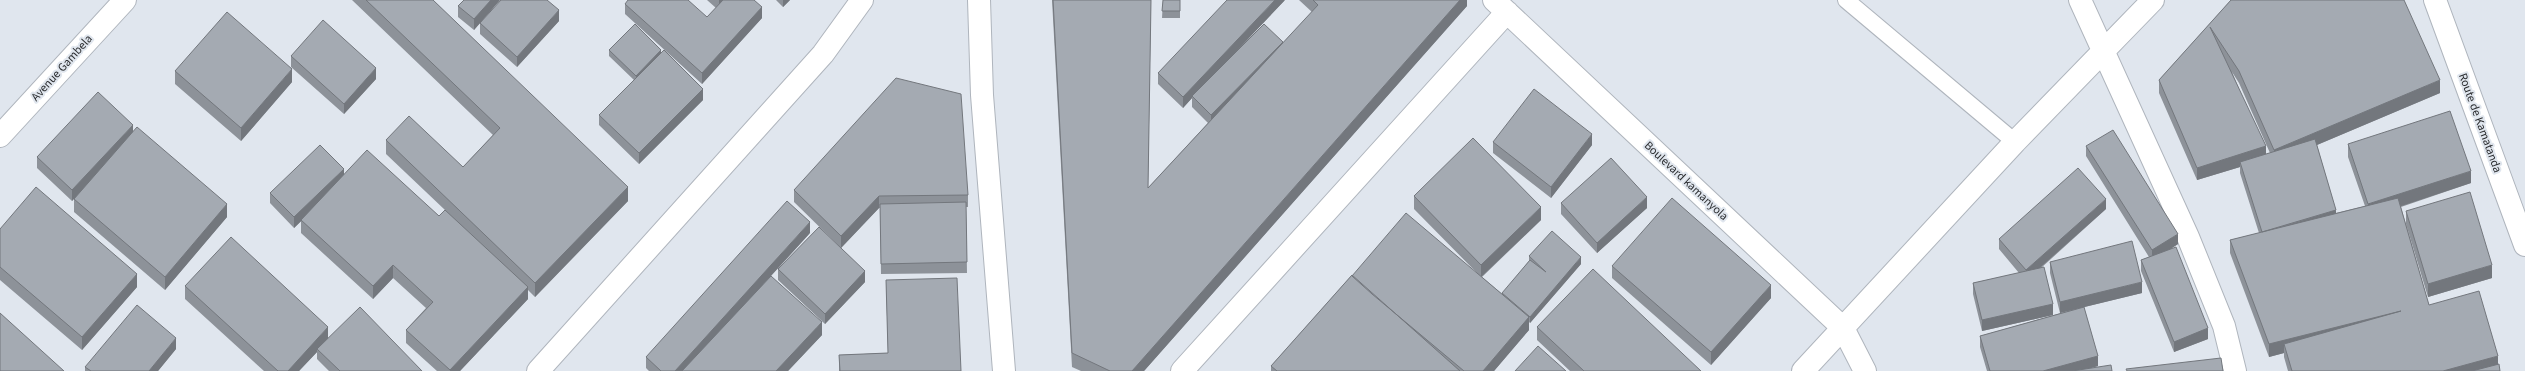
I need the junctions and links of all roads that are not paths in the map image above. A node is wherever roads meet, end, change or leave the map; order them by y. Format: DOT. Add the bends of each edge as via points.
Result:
graph roads {
  1 [pos="125,0"];
  2 [pos="862,0"];
  3 [pos="979,0"];
  4 [pos="1846,0"];
  5 [pos="2080,0"];
  6 [pos="2153,0"];
  7 [pos="2435,0"];
  8 [pos="1501,6"];
  9 [pos="2104,49"];
  10 [pos="0,136"];
  11 [pos="2015,142"];
  12 [pos="2525,245"];
  13 [pos="1843,328"];
  14 [pos="538,371"];
  15 [pos="1004,371"];
  16 [pos="1182,371"];
  17 [pos="1803,371"];
  18 [pos="1865,371"];
  19 [pos="2235,371"];
  1 -- 10 [label="street, Avenue Gambela"];
  2 -- 14 [label="street" via="823,54"];
  3 -- 15 [label="street" via="982,95"];
  4 -- 11 [label="lane"];
  5 -- 9 [label="street"];
  6 -- 9 [label="street"];
  7 -- 12 [label="street, Route de Kamatanda"];
  8 -- 13 [label="street, Boulevard kamanyola"];
  8 -- 16 [label="street"];
  9 -- 11 [label="street"];
  9 -- 19 [label="street" via="2194,251 2224,326"];
  11 -- 13 [label="street"];
  13 -- 17 [label="street"];
  13 -- 18 [label="street, Boulevard kamanyola"];
}
